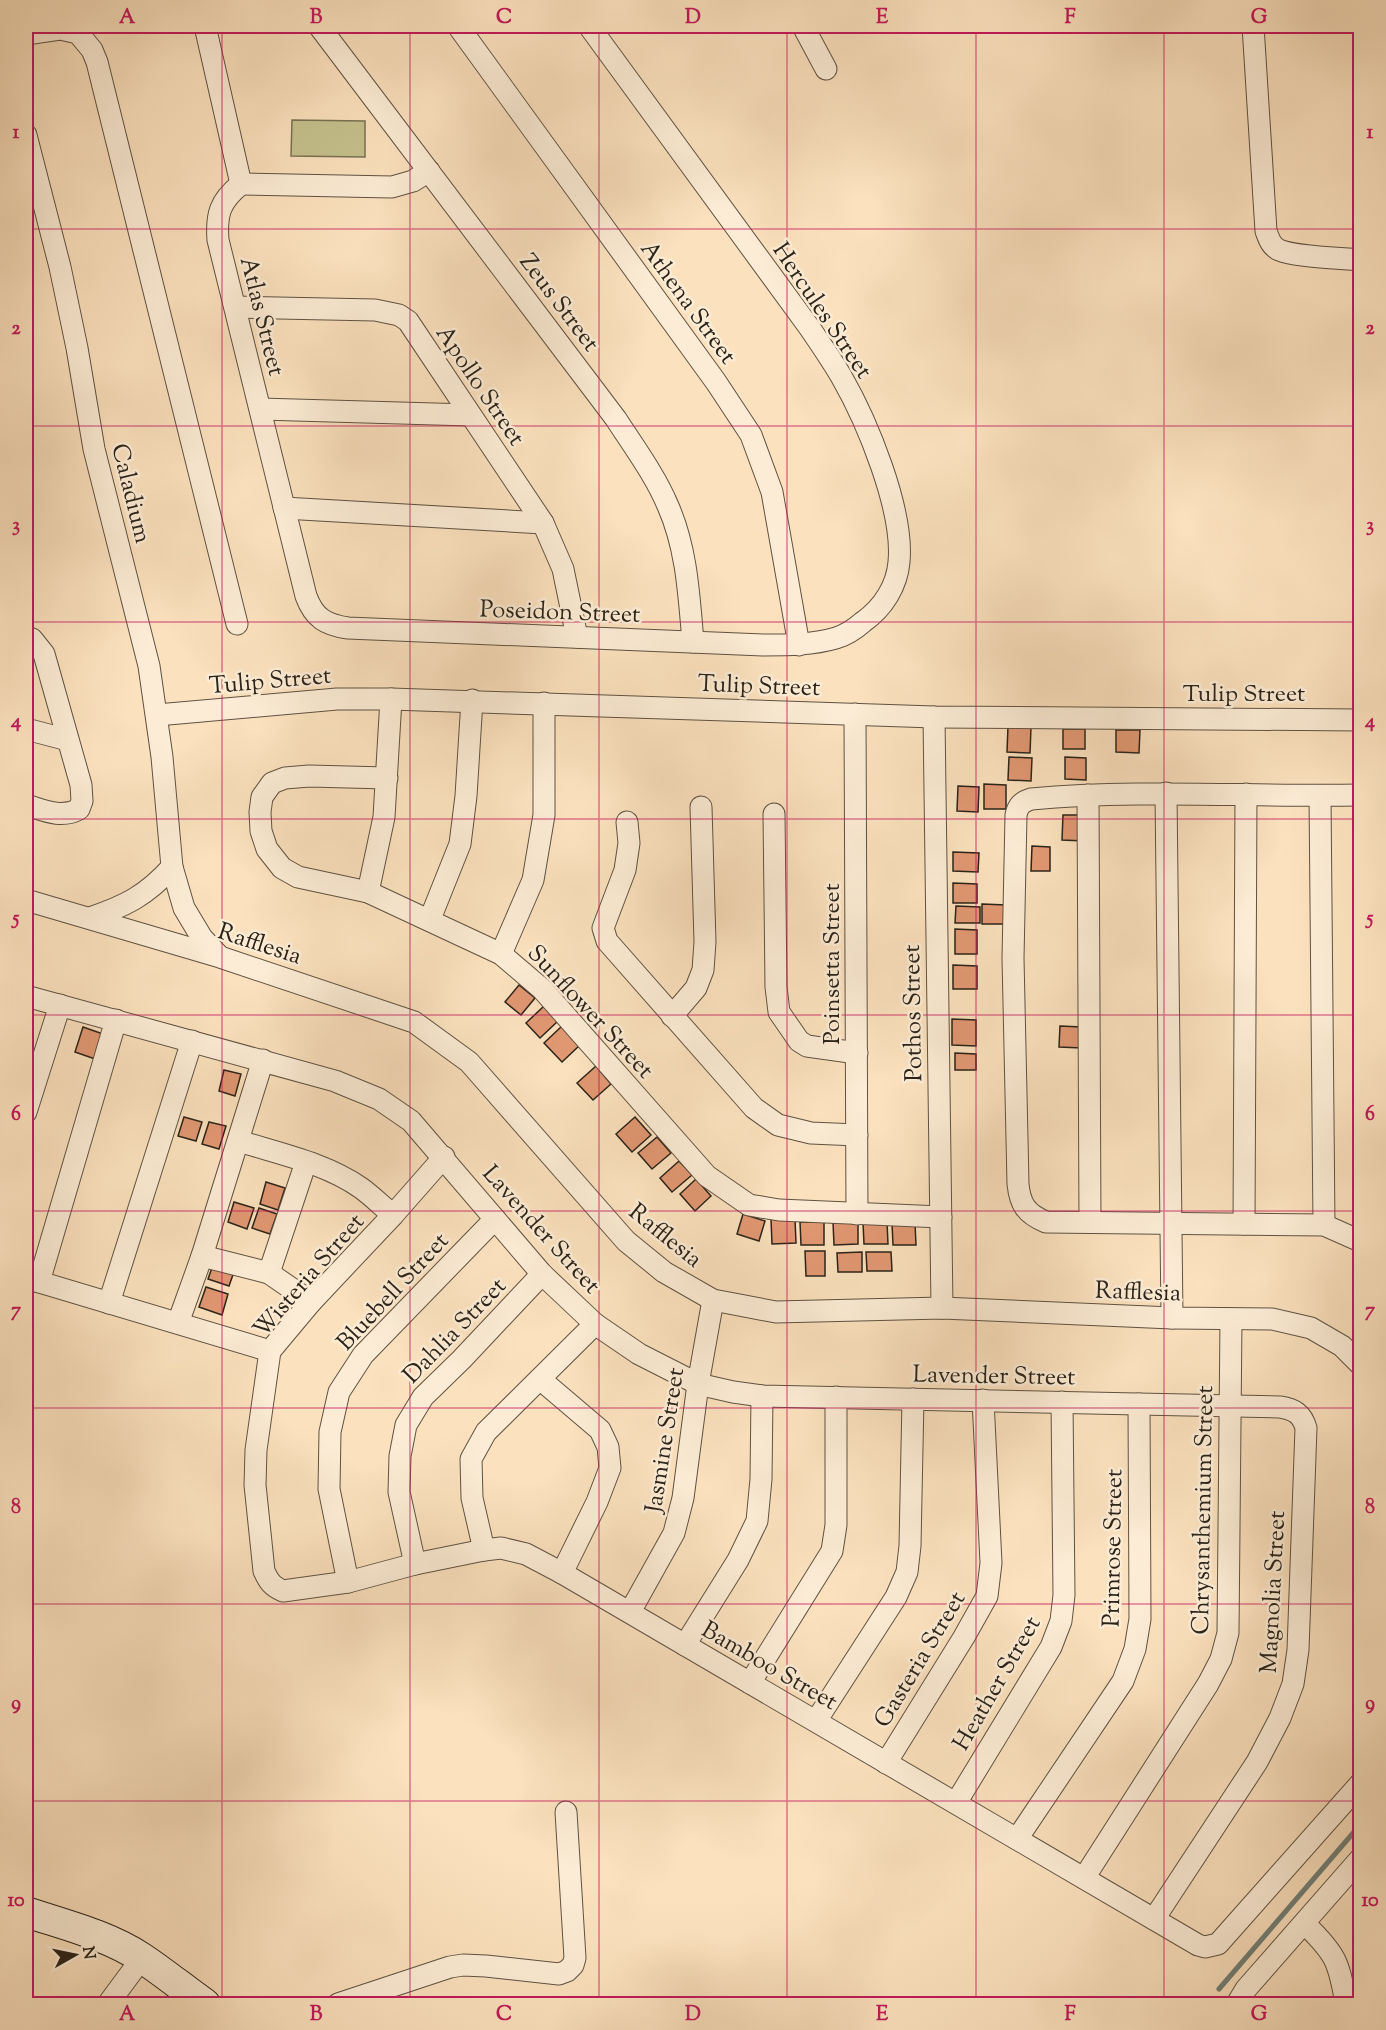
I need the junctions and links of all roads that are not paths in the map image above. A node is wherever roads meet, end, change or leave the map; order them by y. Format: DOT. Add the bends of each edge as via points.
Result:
graph roads {
  1 [pos="205,26"];
  2 [pos="319,26"];
  3 [pos="458,26"];
  4 [pos="589,26"];
  5 [pos="803,26"];
  6 [pos="1253,26"];
  7 [pos="26,34"];
  8 [pos="826,69"];
  9 [pos="26,135"];
  10 [pos="429,171"];
  11 [pos="241,184"];
  12 [pos="1360,260"];
  13 [pos="235,308"];
  14 [pos="260,409"];
  15 [pos="470,415"];
  16 [pos="284,508"];
  17 [pos="543,523"];
  18 [pos="321,620"];
  19 [pos="237,624"];
  20 [pos="26,637"];
  21 [pos="577,637"];
  22 [pos="693,642"];
  23 [pos="799,645"];
  24 [pos="391,699"];
  25 [pos="472,700"];
  26 [pos="544,703"];
  27 [pos="855,714"];
  28 [pos="156,715"];
  29 [pos="934,717"];
  30 [pos="1360,720"];
  31 [pos="26,729"];
  32 [pos="68,740"];
  33 [pos="387,778"];
  34 [pos="1166,793"];
  35 [pos="1246,794"];
  36 [pos="1088,795"];
  37 [pos="1360,795"];
  38 [pos="1320,796"];
  39 [pos="26,805"];
  40 [pos="701,807"];
  41 [pos="774,814"];
  42 [pos="627,822"];
  43 [pos="172,867"];
  44 [pos="368,892"];
  45 [pos="26,900"];
  46 [pos="90,918"];
  47 [pos="430,920"];
  48 [pos="501,954"];
  49 [pos="220,957"];
  50 [pos="26,996"];
  51 [pos="60,1005"];
  52 [pos="672,1016"];
  53 [pos="116,1020"];
  54 [pos="192,1041"];
  55 [pos="856,1053"];
  56 [pos="263,1060"];
  57 [pos="26,1112"];
  58 [pos="857,1135"];
  59 [pos="238,1141"];
  60 [pos="444,1157"];
  61 [pos="306,1161"];
  62 [pos="857,1214"];
  63 [pos="393,1215"];
  64 [pos="941,1217"];
  65 [pos="495,1219"];
  66 [pos="1090,1222"];
  67 [pos="1170,1223"];
  68 [pos="1244,1224"];
  69 [pos="1324,1225"];
  70 [pos="1360,1241"];
  71 [pos="202,1256"];
  72 [pos="269,1273"];
  73 [pos="542,1274"];
  74 [pos="32,1280"];
  75 [pos="713,1300"];
  76 [pos="311,1302"];
  77 [pos="109,1303"];
  78 [pos="942,1308"];
  79 [pos="1172,1318"];
  80 [pos="1231,1319"];
  81 [pos="178,1323"];
  82 [pos="595,1324"];
  83 [pos="270,1351"];
  84 [pos="1360,1364"];
  85 [pos="540,1379"];
  86 [pos="698,1384"];
  87 [pos="762,1396"];
  88 [pos="836,1397"];
  89 [pos="913,1399"];
  90 [pos="983,1400"];
  91 [pos="1062,1402"];
  92 [pos="1139,1404"];
  93 [pos="1231,1406"];
  94 [pos="1298,1412"];
  95 [pos="484,1550"];
  96 [pos="415,1564"];
  97 [pos="562,1573"];
  98 [pos="348,1582"];
  99 [pos="274,1587"];
  100 [pos="630,1612"];
  101 [pos="685,1645"];
  102 [pos="750,1683"];
  103 [pos="816,1721"];
  104 [pos="886,1763"];
  105 [pos="1360,1784"];
  106 [pos="956,1803"];
  107 [pos="566,1812"];
  108 [pos="1017,1839"];
  109 [pos="1359,1864"];
  110 [pos="1084,1878"];
  111 [pos="26,1912"];
  112 [pos="1154,1919"];
  113 [pos="1305,1924"];
  114 [pos="142,1958"];
  115 [pos="189,1999"];
  116 [pos="108,2004"];
  117 [pos="338,2004"];
  118 [pos="1237,2004"];
  119 [pos="1346,2004"];
  1 -- 11 [label="street"];
  2 -- 10 [label="street, Zeus Street"];
  3 -- 23 [label="street, Athena Street" via="751,435 772,492"];
  4 -- 23 [label="street, Hercules Street" via="842,377 887,486 899,542 899,563 887,598 873,616 855,628 838,637"];
  5 -- 8 [label="street"];
  6 -- 12 [label="street" via="1266,231 1270,242 1279,250 1296,254"];
  7 -- 19 [label="street" via="70,30 86,41 94,56"];
  9 -- 28 [label="street, Caladium" via="60,267 94,449 141,630"];
  10 -- 11 [label="street" via="413,182 392,187"];
  10 -- 22 [label="street, Zeus Street" via="616,418 650,471 681,544"];
  11 -- 13 [label="street, Atlas Street" via="223,204 217,228"];
  13 -- 14 [label="street, Atlas Street"];
  13 -- 15 [label="street, Apollo Street" via="375,310 399,315 408,321"];
  14 -- 15 [label="street"];
  14 -- 16 [label="street, Atlas Street"];
  15 -- 17 [label="street, Apollo Street"];
  16 -- 17 [label="street"];
  16 -- 18 [label="street, Atlas Street" via="306,596"];
  17 -- 21 [label="street, Apollo Street" via="563,569"];
  18 -- 21 [label="street, Poseidon Street" via="348,628"];
  20 -- 32 [label="street" via="44,654"];
  21 -- 22 [label="street, Poseidon Street"];
  22 -- 23 [label="street, Poseidon Street"];
  24 -- 25 [label="street, Tulip Street"];
  24 -- 28 [label="street, Tulip Street" via="326,700"];
  24 -- 33 [label="street"];
  25 -- 26 [label="street, Tulip Street"];
  25 -- 47 [label="street" via="460,844"];
  26 -- 27 [label="street, Tulip Street"];
  26 -- 48 [label="street" via="541,837 533,880"];
  27 -- 29 [label="street, Tulip Street"];
  27 -- 55 [label="street, Poinsetta Street"];
  28 -- 43 [label="street, Caladium"];
  29 -- 30 [label="street, Tulip Street"];
  29 -- 64 [label="street, Pothos Street"];
  31 -- 32 [label="street"];
  32 -- 39 [label="street" via="81,785 79,809 64,814"];
  33 -- 44 [label="street" via="384,817"];
  33 -- 44 [label="street, Sunflower Street" via="285,778 272,783 262,797 261,831 267,849 282,868 298,878"];
  34 -- 35 [label="street"];
  34 -- 36 [label="street"];
  34 -- 67 [label="street"];
  35 -- 38 [label="street"];
  35 -- 68 [label="street"];
  36 -- 66 [label="street"];
  36 -- 66 [label="street" via="1030,799 1018,807 1012,958 1020,1198 1026,1210 1046,1221"];
  37 -- 38 [label="street"];
  38 -- 69 [label="street"];
  40 -- 52 [label="street" via="703,970 696,988"];
  41 -- 55 [label="street" via="779,1012 807,1046"];
  42 -- 52 [label="street" via="625,870 605,920 604,934"];
  43 -- 46 [label="street" via="144,894"];
  43 -- 49 [label="street, Caladium" via="184,908 202,938"];
  44 -- 47 [label="street, Sunflower Street"];
  45 -- 46 [label="street, Rafflesia"];
  46 -- 49 [label="street, Rafflesia"];
  47 -- 48 [label="street, Sunflower Street"];
  48 -- 62 [label="street, Sunflower Street" via="542,989 707,1176 749,1205"];
  49 -- 75 [label="street, Rafflesia" via="414,1022 469,1062 626,1241 664,1272"];
  50 -- 51 [label="street, Lavender Street"];
  51 -- 53 [label="street, Lavender Street"];
  51 -- 57 [label="street"];
  52 -- 58 [label="street" via="754,1108 778,1125"];
  53 -- 54 [label="street, Lavender Street"];
  53 -- 74 [label="street"];
  54 -- 56 [label="street, Lavender Street"];
  54 -- 77 [label="street"];
  55 -- 58 [label="street, Poinsetta Street"];
  56 -- 59 [label="street"];
  56 -- 60 [label="street, Lavender Street" via="335,1081 379,1099 411,1120"];
  58 -- 62 [label="street, Poinsetta Street"];
  59 -- 61 [label="street"];
  59 -- 71 [label="street"];
  60 -- 63 [label="street, Wisteria Street"];
  60 -- 65 [label="street, Lavender Street"];
  61 -- 63 [label="street" via="362,1188"];
  61 -- 72 [label="street"];
  62 -- 64 [label="street, Sunflower Street"];
  63 -- 76 [label="street, Wisteria Street"];
  64 -- 78 [label="street, Pothos Street"];
  65 -- 73 [label="street, Lavender Street"];
  65 -- 98 [label="street, Bluebell Street" via="363,1355 339,1392 330,1432 329,1489"];
  66 -- 67 [label="street"];
  67 -- 68 [label="street"];
  67 -- 79 [label="street"];
  68 -- 69 [label="street"];
  69 -- 70 [label="street"];
  71 -- 72 [label="street"];
  71 -- 81 [label="street"];
  72 -- 76 [label="street"];
  73 -- 82 [label="street, Lavender Street"];
  73 -- 96 [label="street, Dahlia Street" via="423,1397 406,1425 399,1492"];
  74 -- 77 [label="street"];
  75 -- 78 [label="street, Rafflesia" via="776,1312"];
  75 -- 86 [label="street, Jasmine Street"];
  76 -- 83 [label="street, Wisteria Street"];
  77 -- 81 [label="street"];
  78 -- 79 [label="street, Rafflesia"];
  79 -- 80 [label="street, Rafflesia"];
  80 -- 84 [label="street, Rafflesia" via="1272,1319 1311,1328 1342,1346"];
  80 -- 93 [label="street, Chrysanthemium Street"];
  81 -- 83 [label="street"];
  82 -- 85 [label="street"];
  82 -- 86 [label="street, Lavender Street" via="639,1354"];
  83 -- 99 [label="street, Wisteria Street" via="255,1485 264,1570"];
  85 -- 95 [label="street" via="486,1432 471,1459 472,1498"];
  85 -- 97 [label="street" via="600,1430 608,1447 610,1468"];
  86 -- 87 [label="street, Lavender Street"];
  86 -- 100 [label="street, Jasmine Street" via="684,1498 674,1533"];
  87 -- 88 [label="street, Lavender Street"];
  87 -- 101 [label="street" via="757,1521 738,1560"];
  88 -- 89 [label="street, Lavender Street"];
  88 -- 102 [label="street" via="836,1525 832,1551"];
  89 -- 90 [label="street, Lavender Street"];
  89 -- 103 [label="street" via="907,1572 896,1598"];
  90 -- 91 [label="street, Lavender Street"];
  90 -- 104 [label="street, Gasteria Street" via="991,1563 987,1596"];
  91 -- 92 [label="street, Lavender Street"];
  91 -- 106 [label="street, Heather Street" via="1061,1621 1051,1647"];
  92 -- 93 [label="street, Lavender Street"];
  92 -- 108 [label="street, Primrose Street" via="1140,1619 1135,1648 1123,1681"];
  93 -- 94 [label="street, Lavender Street" via="1280,1407"];
  93 -- 110 [label="street, Chrysanthemium Street" via="1228,1633 1221,1659"];
  94 -- 112 [label="street, Magnolia Street" via="1306,1428 1298,1650 1293,1684 1257,1762"];
  95 -- 96 [label="street, Bamboo Street"];
  95 -- 97 [label="street, Bamboo Street" via="514,1550"];
  96 -- 98 [label="street, Bamboo Street"];
  97 -- 100 [label="street, Bamboo Street"];
  98 -- 99 [label="street, Bamboo Street" via="283,1591"];
  100 -- 101 [label="street, Bamboo Street"];
  101 -- 102 [label="street, Bamboo Street"];
  102 -- 103 [label="street, Bamboo Street"];
  103 -- 104 [label="street, Bamboo Street"];
  104 -- 106 [label="street, Bamboo Street"];
  105 -- 112 [label="street, Bamboo Street" via="1218,1944 1198,1945"];
  106 -- 108 [label="street, Bamboo Street"];
  107 -- 117 [label="street" via="575,1958 567,1971 559,1974 457,1966"];
  108 -- 110 [label="street, Bamboo Street"];
  109 -- 113 [label="street"];
  110 -- 112 [label="street, Bamboo Street"];
  111 -- 114 [label="street" via="114,1943"];
  113 -- 118 [label="street"];
  113 -- 119 [label="street" via="1332,1952"];
  114 -- 115 [label="street"];
  114 -- 116 [label="street"];
}
